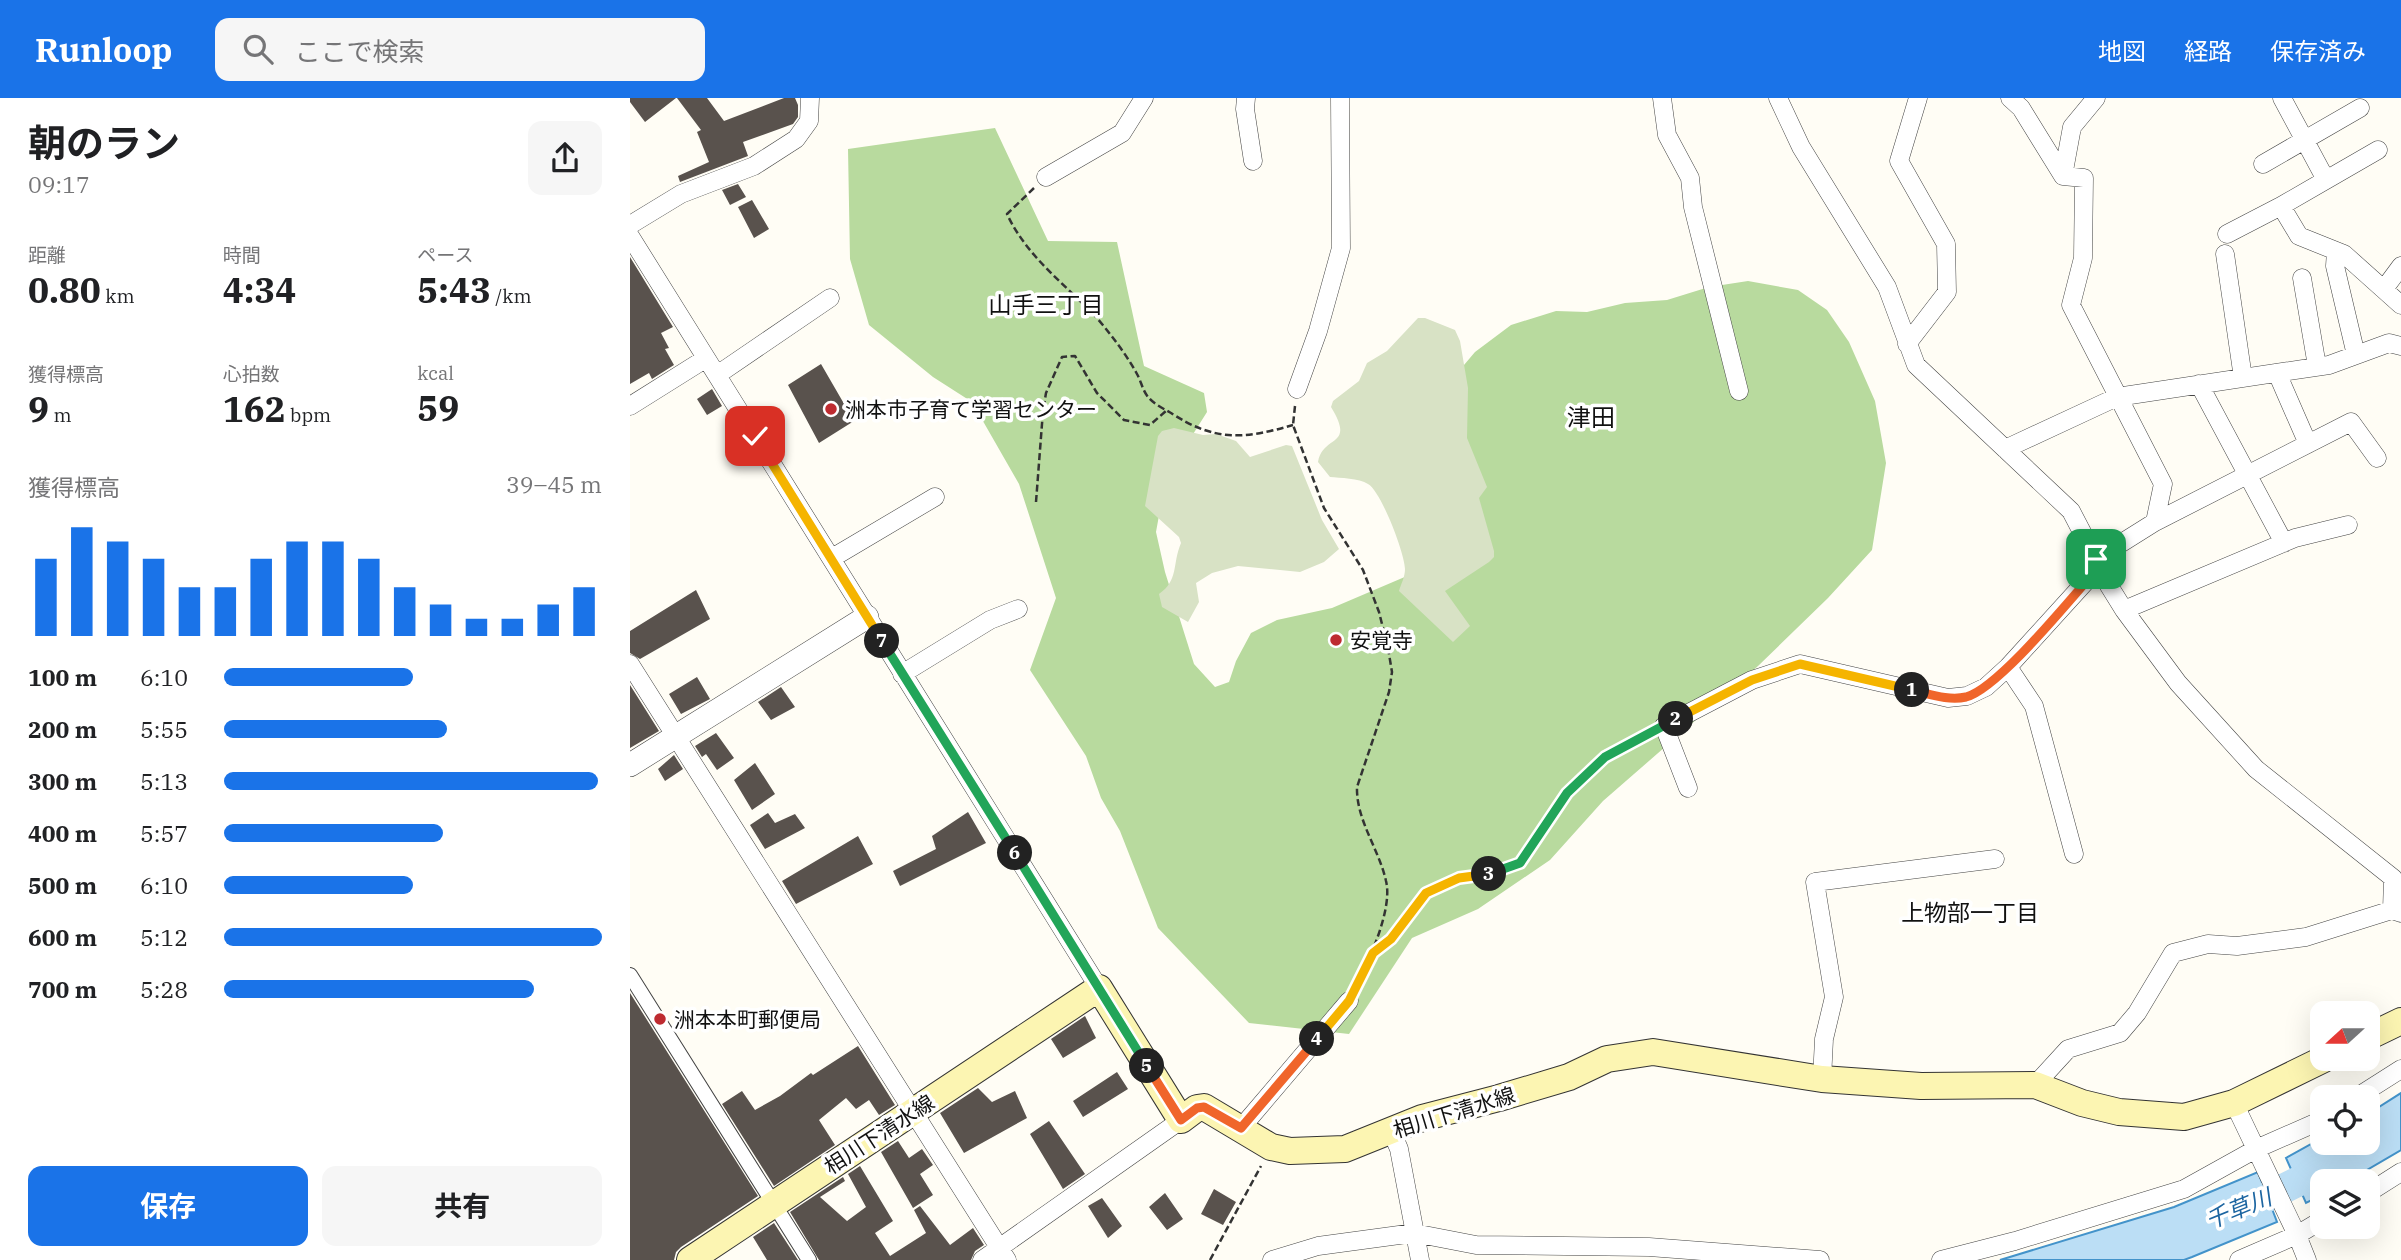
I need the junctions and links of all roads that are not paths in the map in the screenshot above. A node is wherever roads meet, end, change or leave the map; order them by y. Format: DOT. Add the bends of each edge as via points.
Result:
graph roads {
  1 [pos="810,98"];
  2 [pos="1143,98"];
  3 [pos="1246,98"];
  4 [pos="1340,98"];
  5 [pos="1662,98"];
  6 [pos="1778,98"];
  7 [pos="1917,98"];
  8 [pos="2010,98"];
  9 [pos="2096,98"];
  10 [pos="2282,98"];
  11 [pos="2360,108"];
  12 [pos="2305,139"];
  13 [pos="2378,150"];
  14 [pos="1253,161"];
  15 [pos="2263,164"];
  16 [pos="2063,176"];
  17 [pos="1046,177"];
  18 [pos="2326,180"];
  19 [pos="2281,206"];
  20 [pos="630,225"];
  21 [pos="2227,234"];
  22 [pos="630,236"];
  23 [pos="2336,251"];
  24 [pos="2225,254"];
  25 [pos="2401,266"];
  26 [pos="2302,278"];
  27 [pos="2384,289"];
  28 [pos="830,298"];
  29 [pos="2401,305"];
  30 [pos="1907,344"];
  31 [pos="2401,346"];
  32 [pos="2356,355"];
  33 [pos="705,359"];
  34 [pos="2317,366"];
  35 [pos="2277,373"];
  36 [pos="717,375"];
  37 [pos="2243,378"];
  38 [pos="2199,384"];
  39 [pos="1297,388"];
  40 [pos="1739,391"];
  41 [pos="2117,397"];
  42 [pos="630,406"];
  43 [pos="2308,444"];
  44 [pos="2005,449"];
  45 [pos="2377,458"];
  46 [pos="2248,475"];
  47 [pos="935,497"];
  48 [pos="2155,522"];
  49 [pos="2348,525"];
  50 [pos="2284,543"];
  51 [pos="832,558"];
  52 [pos="2097,564"];
  53 [pos="1018,609"];
  54 [pos="2124,610"];
  55 [pos="867,617"];
  56 [pos="630,664"];
  57 [pos="2008,667"];
  58 [pos="902,674"];
  59 [pos="676,737"];
  60 [pos="630,765"];
  61 [pos="1688,788"];
  62 [pos="2074,854"];
  63 [pos="1996,859"];
  64 [pos="2396,912"];
  65 [pos="630,975"];
  66 [pos="1099,988"];
  67 [pos="1349,1001"];
  68 [pos="2401,1021"];
  69 [pos="2380,1031"];
  70 [pos="2310,1066"];
  71 [pos="2401,1069"];
  72 [pos="1822,1079"];
  73 [pos="2035,1085"];
  74 [pos="2376,1085"];
  75 [pos="2234,1103"];
  76 [pos="913,1112"];
  77 [pos="1181,1120"];
  78 [pos="2310,1125"];
  79 [pos="1241,1128"];
  80 [pos="1391,1130"];
  81 [pos="2256,1149"];
  82 [pos="2401,1172"];
  83 [pos="2380,1185"];
  84 [pos="773,1203"];
  85 [pos="2310,1227"];
  86 [pos="1414,1233"];
  87 [pos="2297,1235"];
  88 [pos="1004,1254"];
  89 [pos="691,1260"];
  90 [pos="809,1260"];
  91 [pos="982,1260"];
  92 [pos="1272,1260"];
  93 [pos="1420,1260"];
  94 [pos="1820,1260"];
  95 [pos="1941,1260"];
  96 [pos="2239,1260"];
  97 [pos="2306,1260"];
  1 -- 20 [label="street" via="809,121 796,139 754,166 681,194"];
  2 -- 17 [label="street" via="1122,132"];
  3 -- 14 [label="street"];
  4 -- 39 [label="street" via="1341,248"];
  5 -- 40 [label="street" via="1667,135 1690,178 1693,207"];
  6 -- 30 [label="street" via="1801,147 1887,287"];
  7 -- 30 [label="street" via="1899,162 1946,244 1947,292"];
  8 -- 16 [label="street"];
  9 -- 16 [label="street" via="2072,127"];
  10 -- 12 [label="street"];
  11 -- 12 [label="street"];
  12 -- 15 [label="street"];
  12 -- 18 [label="street"];
  13 -- 18 [label="street"];
  16 -- 41 [label="street" via="2084,178 2082,258 2071,305"];
  18 -- 19 [label="street"];
  19 -- 21 [label="street"];
  19 -- 23 [label="street" via="2299,236"];
  22 -- 33 [label="street"];
  23 -- 27 [label="street"];
  23 -- 32 [label="street" via="2335,266"];
  24 -- 37 [label="street"];
  25 -- 27 [label="street"];
  26 -- 34 [label="street"];
  27 -- 29 [label="street"];
  28 -- 36 [label="street"];
  30 -- 44 [label="street" via="1916,365"];
  31 -- 32 [label="street" via="2389,343"];
  32 -- 34 [label="street"];
  33 -- 36 [label="street"];
  33 -- 42 [label="street"];
  34 -- 35 [label="street"];
  35 -- 37 [label="street"];
  35 -- 43 [label="street"];
  36 -- 51 [label="street"];
  37 -- 38 [label="street"];
  38 -- 41 [label="street"];
  38 -- 46 [label="street"];
  41 -- 44 [label="street"];
  41 -- 48 [label="street" via="2163,484"];
  43 -- 45 [label="street" via="2351,422"];
  43 -- 46 [label="street"];
  44 -- 52 [label="street" via="2071,511"];
  46 -- 48 [label="street"];
  46 -- 50 [label="street"];
  47 -- 51 [label="street"];
  48 -- 52 [label="street"];
  49 -- 50 [label="street"];
  50 -- 54 [label="street"];
  51 -- 55 [label="street"];
  52 -- 54 [label="street"];
  52 -- 57 [label="street"];
  53 -- 58 [label="street" via="990,620"];
  54 -- 64 [label="street" via="2178,684 2256,769 2393,878"];
  55 -- 58 [label="street"];
  55 -- 59 [label="street"];
  56 -- 59 [label="street"];
  57 -- 61 [label="street" via="1986,687 1948,698 1800,664 1752,680 1664,726"];
  57 -- 62 [label="street" via="2034,706"];
  58 -- 66 [label="street"];
  59 -- 60 [label="street"];
  59 -- 76 [label="street"];
  63 -- 72 [label="street" via="1815,882 1834,997 1824,1039"];
  64 -- 73 [label="street" via="2306,937 2237,946 2208,944 2173,953 2120,1034 2068,1049"];
  65 -- 84 [label="street"];
  66 -- 76 [label="main road, 相川下清水線"];
  66 -- 77 [label="main road"];
  67 -- 79 [label="street"];
  68 -- 69 [label="main road"];
  70 -- 75 [label="main road, 相川下清水線"];
  71 -- 74 [label="street"];
  72 -- 73 [label="main road, 相川下清水線" via="1921,1086"];
  72 -- 80 [label="main road, 相川下清水線" via="1653,1052 1607,1059 1569,1077"];
  73 -- 75 [label="main road, 相川下清水線" via="2119,1112 2184,1117"];
  75 -- 81 [label="street"];
  76 -- 84 [label="main road, 相川下清水線"];
  76 -- 88 [label="street"];
  77 -- 79 [label="main road, 相川下清水線" via="1204,1107"];
  77 -- 88 [label="street"];
  78 -- 81 [label="street"];
  79 -- 80 [label="main road, 相川下清水線" via="1271,1147 1290,1151 1345,1149"];
  80 -- 86 [label="street" via="1399,1149"];
  81 -- 87 [label="street"];
  81 -- 95 [label="street" via="2184,1189"];
  82 -- 83 [label="street"];
  84 -- 89 [label="main road, 相川下清水線"];
  84 -- 90 [label="street"];
  85 -- 87 [label="street"];
  86 -- 92 [label="street" via="1318,1246"];
  86 -- 93 [label="street"];
  86 -- 94 [label="street" via="1476,1245 1649,1247"];
  87 -- 96 [label="street"];
  87 -- 97 [label="street"];
  88 -- 91 [label="street"];
}
